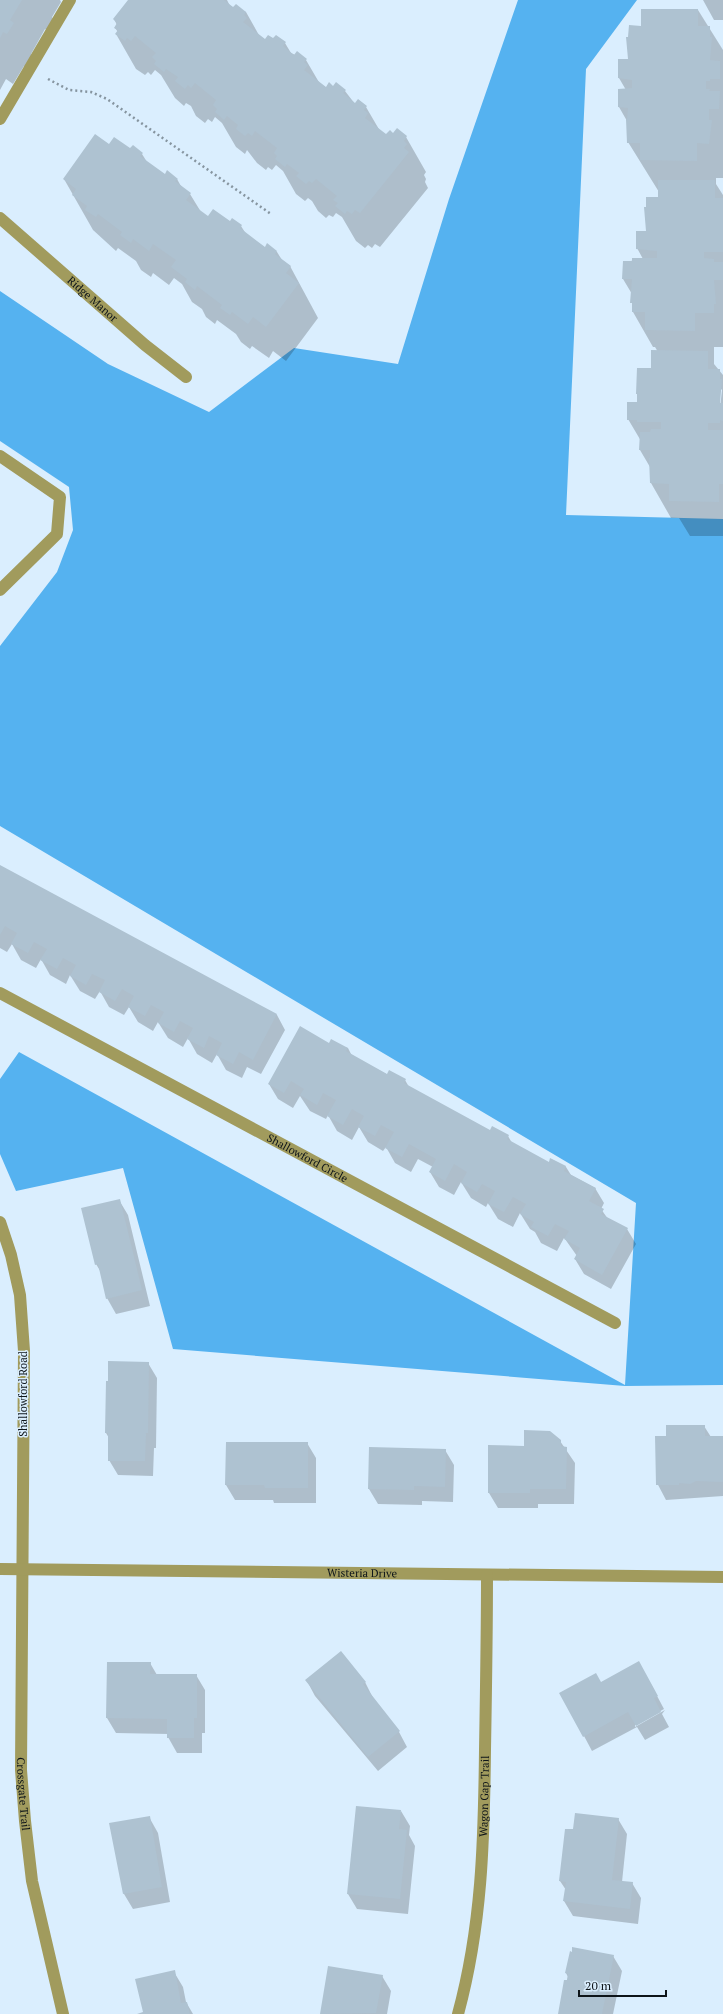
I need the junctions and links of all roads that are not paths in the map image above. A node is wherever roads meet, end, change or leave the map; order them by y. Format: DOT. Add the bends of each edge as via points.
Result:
graph roads {
  1 [pos="70,0"];
  2 [pos="0,120"];
  3 [pos="0,218"];
  4 [pos="186,378"];
  5 [pos="0,456"];
  6 [pos="0,590"];
  7 [pos="0,993"];
  8 [pos="0,1222"];
  9 [pos="615,1323"];
  10 [pos="0,1569"];
  11 [pos="22,1570"];
  12 [pos="488,1575"];
  13 [pos="723,1577"];
  14 [pos="63,2014"];
  15 [pos="458,2014"];
  1 -- 2 [label="street"];
  3 -- 4 [label="street, Ridge Manor"];
  5 -- 6 [label="street" via="60,497 57,534"];
  7 -- 9 [label="street, Shallowford Circle"];
  8 -- 11 [label="street, Shallowford Road" via="11,1255 20,1296 24,1351"];
  10 -- 11 [label="street, Wisteria Drive"];
  11 -- 12 [label="street, Wisteria Drive"];
  11 -- 14 [label="street, Crossgate Trail" via="21,1770 24,1821 32,1881"];
  12 -- 13 [label="street, Wisteria Drive"];
  12 -- 15 [label="street, Wagon Gap Trail" via="481,1883 468,1978"];
}
